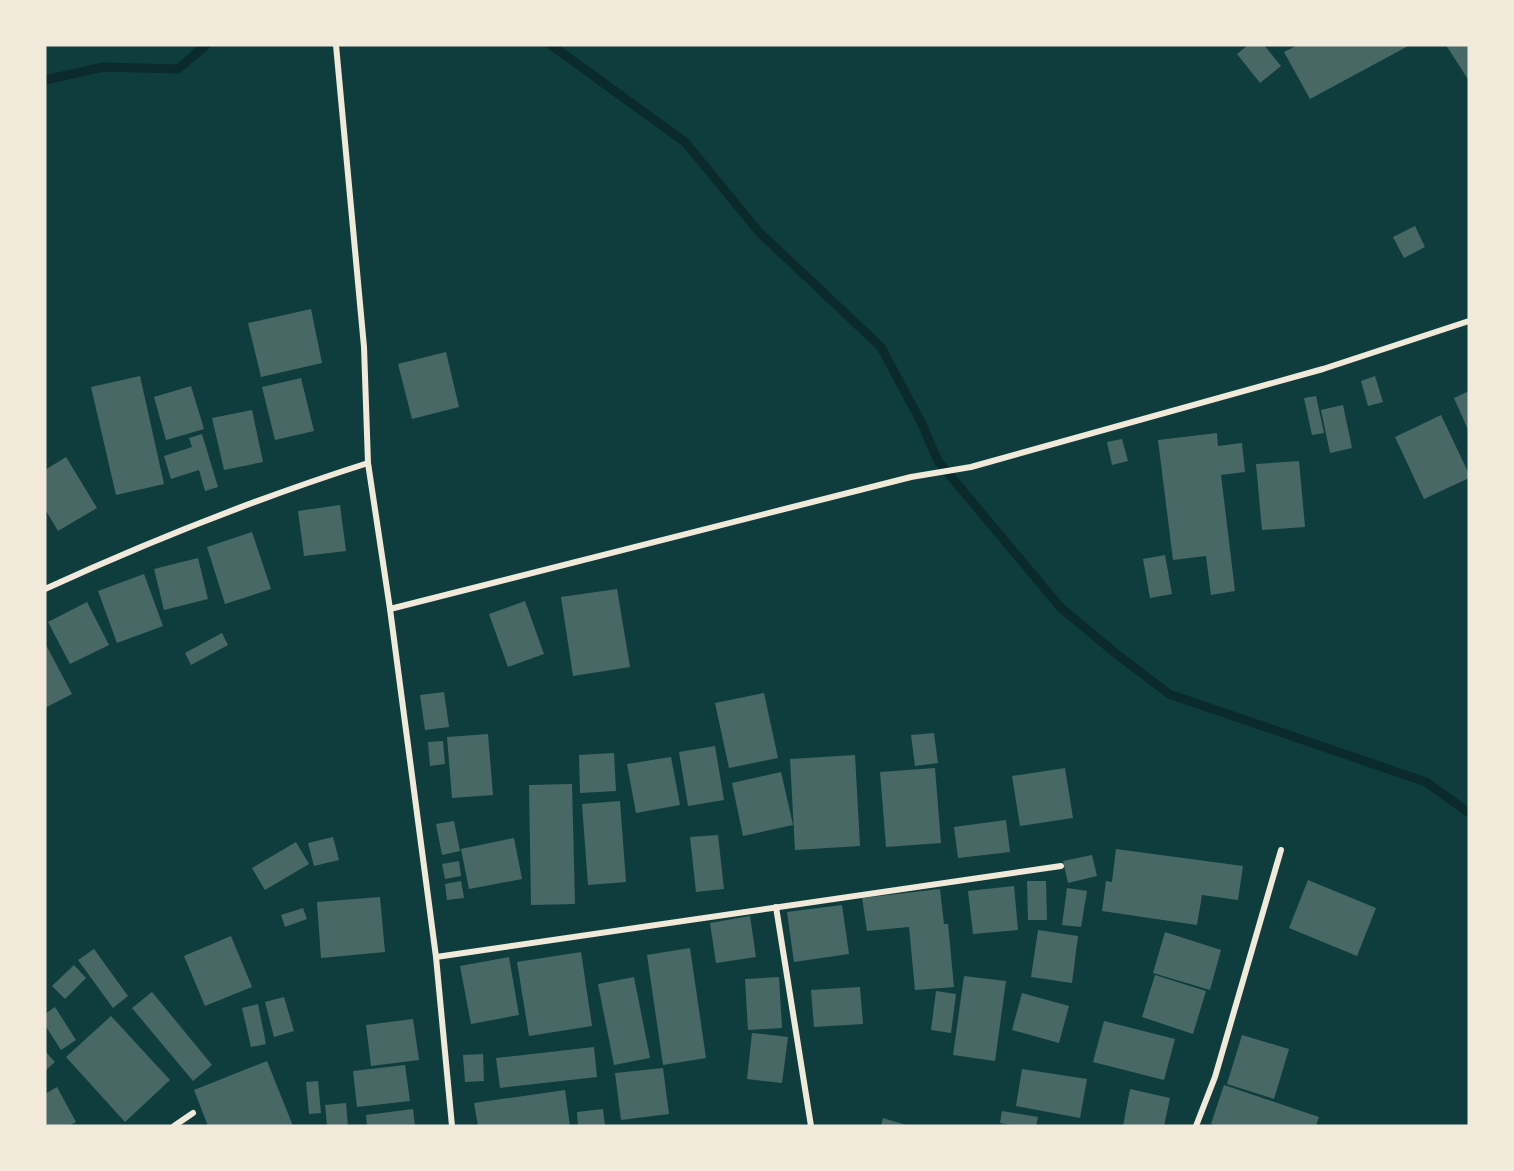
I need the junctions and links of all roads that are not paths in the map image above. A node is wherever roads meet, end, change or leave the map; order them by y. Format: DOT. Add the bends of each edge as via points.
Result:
graph roads {
  1 [pos="336,45"];
  2 [pos="1469,321"];
  3 [pos="369,463"];
  4 [pos="45,589"];
  5 [pos="390,609"];
  6 [pos="1281,850"];
  7 [pos="1061,866"];
  8 [pos="776,907"];
  9 [pos="436,957"];
  10 [pos="193,1113"];
  11 [pos="174,1126"];
  12 [pos="452,1126"];
  13 [pos="811,1126"];
  14 [pos="1196,1126"];
  1 -- 3 [label="street" via="364,347"];
  2 -- 5 [label="street" via="1323,369 971,467 911,477"];
  3 -- 4 [label="street" via="291,488"];
  3 -- 5 [label="street"];
  5 -- 9 [label="street"];
  6 -- 14 [label="street" via="1215,1077"];
  7 -- 8 [label="street"];
  8 -- 9 [label="street"];
  8 -- 13 [label="street"];
  9 -- 12 [label="street"];
  10 -- 11 [label="street"];
}
